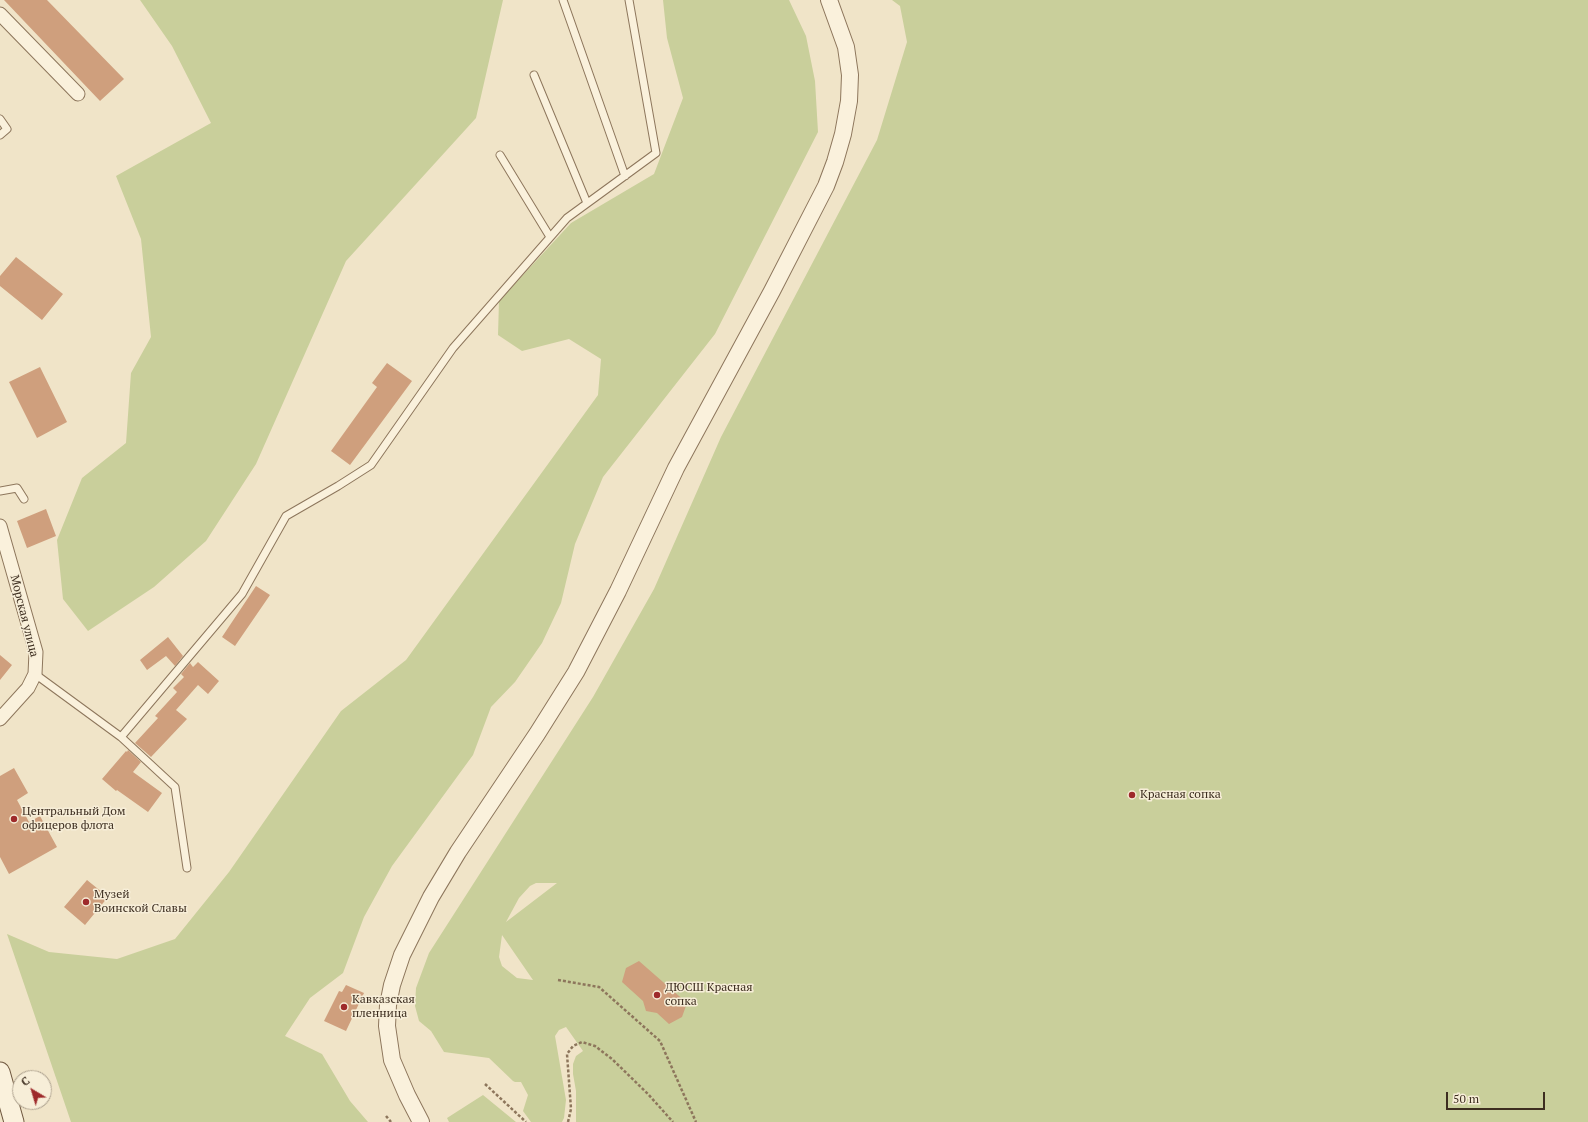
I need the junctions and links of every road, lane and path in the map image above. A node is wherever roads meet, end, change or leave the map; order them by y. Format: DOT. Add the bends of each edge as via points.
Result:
graph roads {
  1 [pos="563,0"];
  2 [pos="629,0"];
  3 [pos="829,0"];
  4 [pos="0,14"];
  5 [pos="534,75"];
  6 [pos="78,94"];
  7 [pos="0,119"];
  8 [pos="0,135"];
  9 [pos="500,155"];
  10 [pos="625,176"];
  11 [pos="587,203"];
  12 [pos="550,237"];
  13 [pos="0,491"];
  14 [pos="24,499"];
  15 [pos="0,526"];
  16 [pos="35,674"];
  17 [pos="0,719"];
  18 [pos="121,737"];
  19 [pos="187,868"];
  20 [pos="558,980"];
  21 [pos="0,1072"];
  22 [pos="485,1084"];
  23 [pos="386,1116"];
  24 [pos="14,1122"];
  25 [pos="391,1122"];
  26 [pos="421,1122"];
  27 [pos="526,1122"];
  28 [pos="568,1122"];
  29 [pos="673,1122"];
  30 [pos="696,1122"];
  1 -- 10 [label="lane"];
  2 -- 10 [label="lane" via="656,153"];
  3 -- 26 [label="street" via="846,47 850,74 849,101 843,134 826,186 676,468 615,598 576,672 458,852 431,897 402,955 388,1005 388,1026 392,1060"];
  4 -- 6 [label="street"];
  5 -- 11 [label="lane"];
  7 -- 8 [label="lane" via="7,129"];
  9 -- 12 [label="lane"];
  10 -- 11 [label="lane"];
  11 -- 12 [label="lane" via="566,218"];
  12 -- 18 [label="lane" via="453,348 371,465 286,516 242,594"];
  13 -- 14 [label="lane" via="17,488"];
  15 -- 16 [label="street, Морская улица" via="36,652"];
  16 -- 17 [label="street, Морская улица" via="28,688"];
  16 -- 18 [label="lane"];
  18 -- 19 [label="lane" via="175,787"];
  20 -- 30 [label="path" via="599,987 660,1041"];
  21 -- 24 [label="main road"];
  22 -- 27 [label="path"];
  23 -- 25 [label="path"];
  28 -- 29 [label="path" via="571,1109 567,1054 572,1046 582,1042 595,1046 612,1059"];
}
